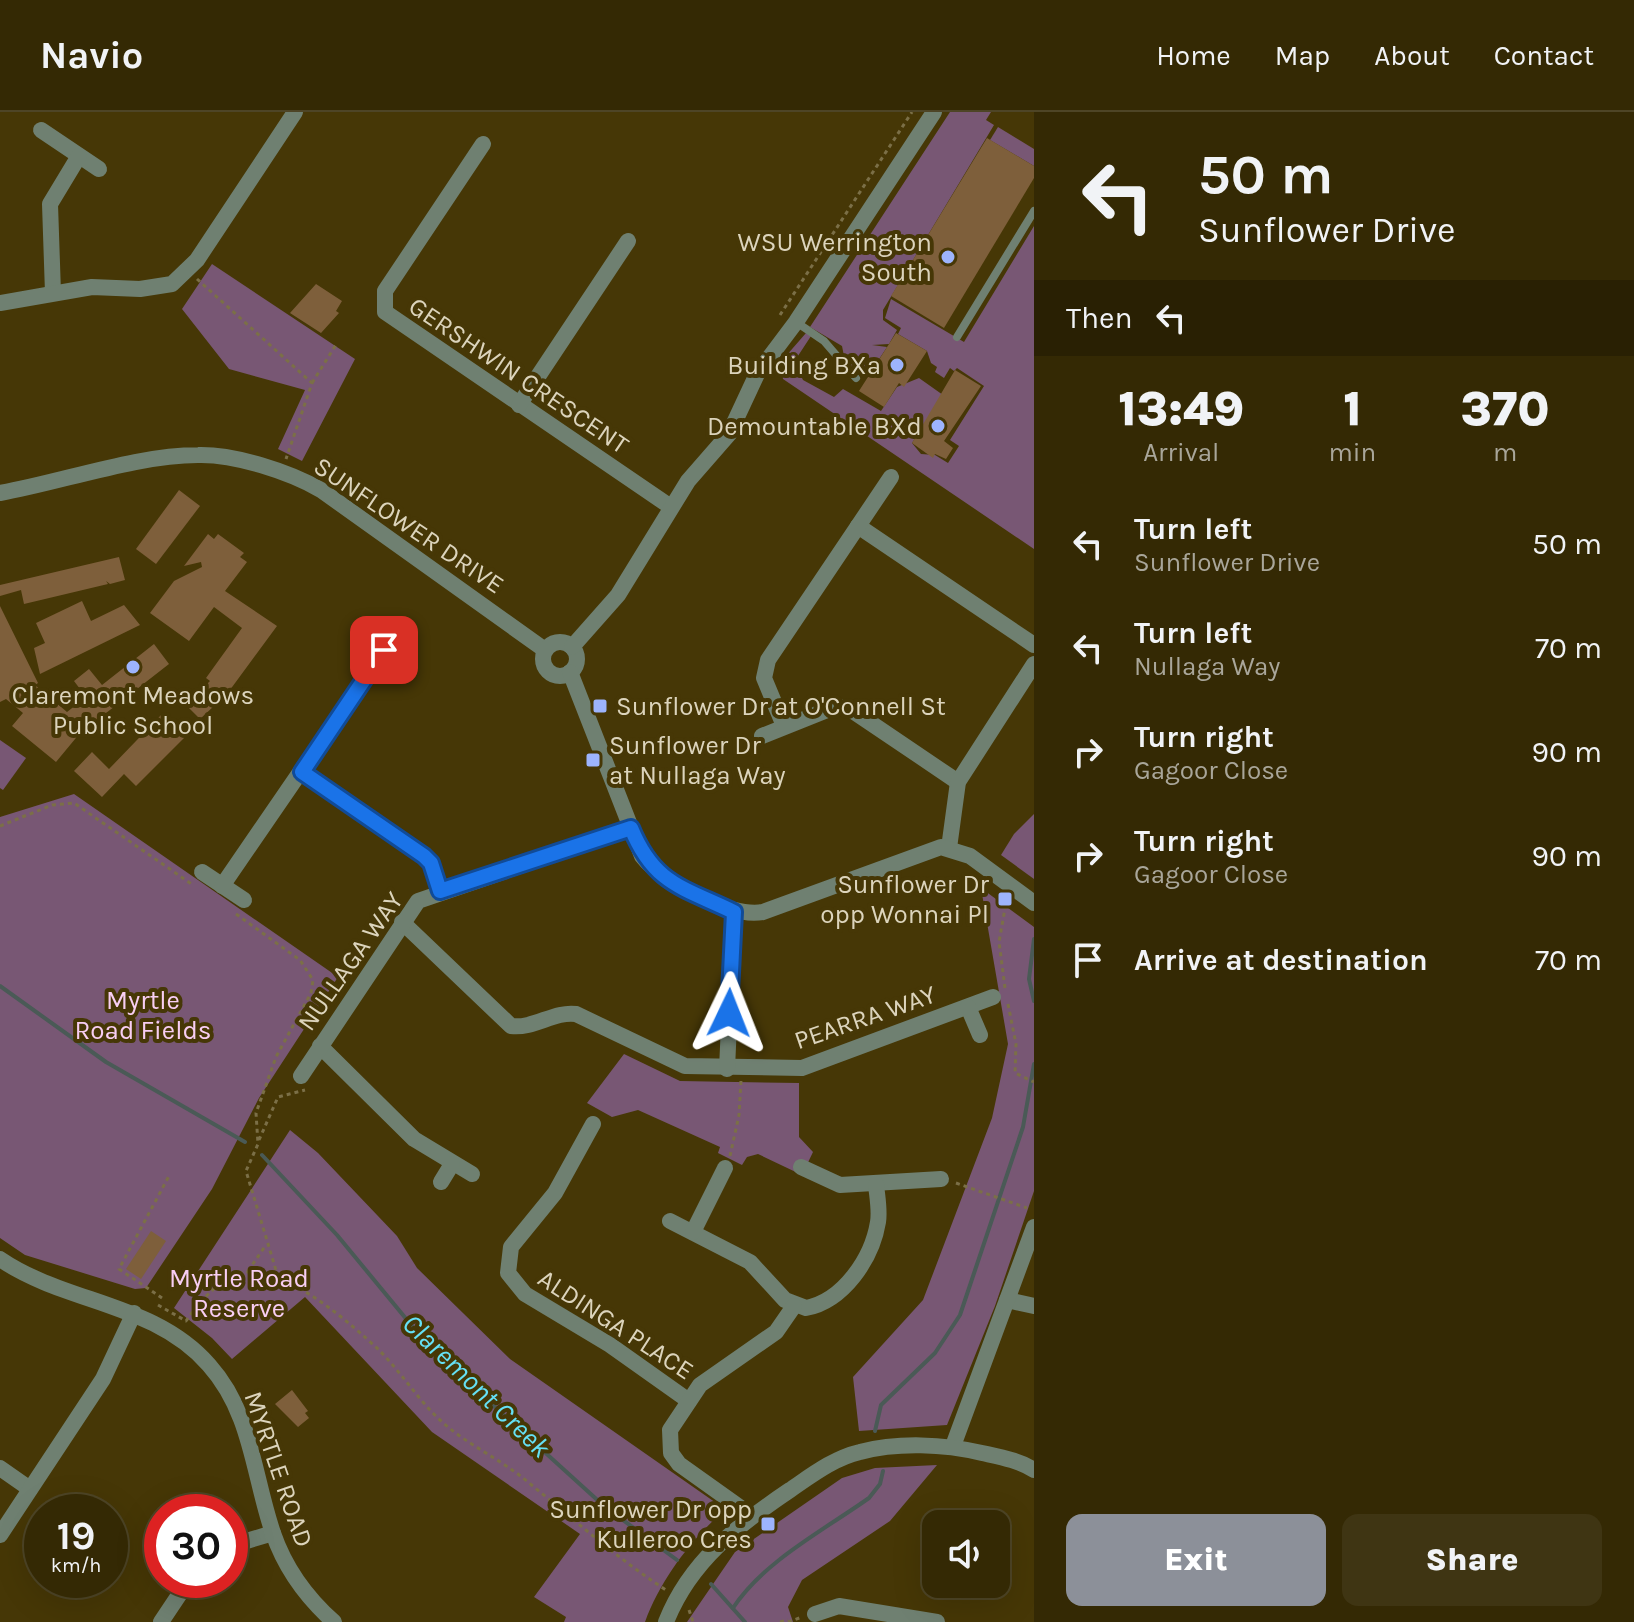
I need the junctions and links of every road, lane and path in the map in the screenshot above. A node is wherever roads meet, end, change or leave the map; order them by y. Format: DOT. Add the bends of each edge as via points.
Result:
graph roads {
  1 [pos="912,112"];
  2 [pos="934,112"];
  3 [pos="286,116"];
  4 [pos="41,130"];
  5 [pos="483,144"];
  6 [pos="79,156"];
  7 [pos="99,169"];
  8 [pos="1034,211"];
  9 [pos="628,241"];
  10 [pos="188,271"];
  11 [pos="53,293"];
  12 [pos="0,303"];
  13 [pos="780,315"];
  14 [pos="796,322"];
  15 [pos="957,337"];
  16 [pos="337,343"];
  17 [pos="856,378"];
  18 [pos="312,383"];
  19 [pos="519,405"];
  20 [pos="286,459"];
  21 [pos="891,477"];
  22 [pos="0,493"];
  23 [pos="671,507"];
  24 [pos="858,526"];
  25 [pos="1034,645"];
  26 [pos="572,647"];
  27 [pos="384,650"];
  28 [pos="545,650"];
  29 [pos="1034,664"];
  30 [pos="570,672"];
  31 [pos="784,726"];
  32 [pos="762,736"];
  33 [pos="302,772"];
  34 [pos="958,782"];
  35 [pos="0,826"];
  36 [pos="631,828"];
  37 [pos="949,848"];
  38 [pos="197,878"];
  39 [pos="222,886"];
  40 [pos="440,891"];
  41 [pos="1034,903"];
  42 [pos="238,905"];
  43 [pos="734,912"];
  44 [pos="402,922"];
  45 [pos="993,997"];
  46 [pos="968,1007"];
  47 [pos="980,1035"];
  48 [pos="320,1046"];
  49 [pos="734,1069"];
  50 [pos="303,1082"];
  51 [pos="593,1124"];
  52 [pos="258,1144"];
  53 [pos="452,1164"];
  54 [pos="801,1167"];
  55 [pos="725,1168"];
  56 [pos="472,1174"];
  57 [pos="169,1176"];
  58 [pos="941,1179"];
  59 [pos="441,1182"];
  60 [pos="876,1184"];
  61 [pos="1027,1208"];
  62 [pos="670,1221"];
  63 [pos="1034,1227"];
  64 [pos="693,1232"];
  65 [pos="266,1245"];
  66 [pos="0,1259"];
  67 [pos="248,1271"];
  68 [pos="278,1277"];
  69 [pos="162,1298"];
  70 [pos="203,1299"];
  71 [pos="1007,1300"];
  72 [pos="158,1305"];
  73 [pos="794,1306"];
  74 [pos="1034,1306"];
  75 [pos="226,1311"];
  76 [pos="134,1313"];
  77 [pos="689,1401"];
  78 [pos="953,1446"];
  79 [pos="0,1468"];
  80 [pos="1034,1470"];
  81 [pos="30,1489"];
  82 [pos="752,1516"];
  83 [pos="273,1533"];
  84 [pos="0,1535"];
  85 [pos="248,1541"];
  86 [pos="177,1598"];
  87 [pos="677,1599"];
  88 [pos="815,1614"];
  89 [pos="788,1620"];
  90 [pos="161,1622"];
  91 [pos="334,1622"];
  92 [pos="666,1622"];
  93 [pos="693,1622"];
  94 [pos="780,1622"];
  95 [pos="937,1622"];
  1 -- 13 [label="path"];
  2 -- 14 [label="street"];
  3 -- 10 [label="street"];
  4 -- 6 [label="street"];
  5 -- 19 [label="street, GERSHWIN CRESCENT" via="385,291 383,306 392,320"];
  6 -- 7 [label="street"];
  6 -- 11 [label="street" via="50,204"];
  8 -- 15 [label="lane"];
  9 -- 19 [label="street"];
  10 -- 11 [label="street" via="163,287"];
  10 -- 18 [label="path"];
  11 -- 12 [label="street"];
  14 -- 17 [label="lane" via="824,341"];
  14 -- 23 [label="street" via="757,374 729,434"];
  16 -- 18 [label="path"];
  18 -- 20 [label="path"];
  19 -- 23 [label="street, GERSHWIN CRESCENT"];
  21 -- 24 [label="street"];
  22 -- 28 [label="street, SUNFLOWER DRIVE" via="184,455 218,456 282,472 321,490"];
  23 -- 26 [label="street" via="618,595"];
  24 -- 25 [label="street"];
  24 -- 31 [label="street" via="765,669 766,688"];
  26 -- 28 [label="street" via="558,642"];
  26 -- 30 [label="street" via="576,663"];
  27 -- 33 [label="street"];
  28 -- 30 [label="street" via="546,669 555,675"];
  29 -- 34 [label="street"];
  30 -- 36 [label="street"];
  31 -- 32 [label="street"];
  31 -- 34 [label="street" via="847,707"];
  33 -- 39 [label="street"];
  33 -- 40 [label="street" via="424,856"];
  34 -- 37 [label="street"];
  35 -- 38 [label="path" via="52,805 74,803"];
  36 -- 40 [label="street, NULLAGA WAY"];
  36 -- 43 [label="street" via="652,869"];
  37 -- 41 [label="street" via="970,856"];
  37 -- 43 [label="street" via="929,849 763,912"];
  38 -- 39 [label="street"];
  39 -- 42 [label="street"];
  40 -- 44 [label="street, NULLAGA WAY" via="418,901"];
  42 -- 52 [label="path" via="300,960 313,980 256,1113"];
  43 -- 49 [label="street"];
  44 -- 48 [label="street, NULLAGA WAY"];
  44 -- 49 [label="street, PEARRA WAY" via="511,1026 576,1014 685,1066"];
  45 -- 46 [label="street, PEARRA WAY"];
  46 -- 47 [label="street, PEARRA WAY"];
  46 -- 49 [label="street, PEARRA WAY" via="802,1068"];
  48 -- 50 [label="street, NULLAGA WAY"];
  48 -- 53 [label="street" via="414,1139"];
  49 -- 55 [label="path" via="739,1115"];
  50 -- 52 [label="path" via="278,1097"];
  51 -- 77 [label="street, ALDINGA PLACE" via="555,1193 511,1247 508,1273 525,1294"];
  52 -- 65 [label="path" via="246,1171"];
  53 -- 56 [label="street"];
  53 -- 59 [label="street"];
  54 -- 60 [label="street" via="840,1185"];
  55 -- 64 [label="street"];
  57 -- 69 [label="path" via="119,1269"];
  58 -- 60 [label="street"];
  58 -- 61 [label="path"];
  60 -- 73 [label="street" via="878,1223 855,1276 824,1303"];
  62 -- 64 [label="street"];
  63 -- 71 [label="street"];
  64 -- 73 [label="street" via="750,1262"];
  65 -- 67 [label="path"];
  65 -- 68 [label="path"];
  66 -- 76 [label="street, MYRTLE ROAD" via="45,1285"];
  67 -- 68 [label="path"];
  67 -- 70 [label="path"];
  68 -- 87 [label="path" via="313,1297 379,1351 449,1428 497,1458"];
  70 -- 72 [label="path" via="186,1321"];
  70 -- 75 [label="path"];
  71 -- 74 [label="street"];
  71 -- 78 [label="street"];
  73 -- 77 [label="street" via="776,1332 708,1377"];
  76 -- 81 [label="street" via="110,1368"];
  76 -- 83 [label="street, MYRTLE ROAD" via="189,1345 224,1385 246,1428"];
  77 -- 82 [label="street" via="670,1430 671,1453"];
  78 -- 80 [label="street"];
  78 -- 82 [label="street" via="857,1452 818,1471"];
  79 -- 81 [label="street"];
  81 -- 84 [label="street"];
  82 -- 87 [label="street" via="715,1546"];
  83 -- 85 [label="street"];
  83 -- 91 [label="street, MYRTLE ROAD" via="294,1577"];
  86 -- 90 [label="street"];
  87 -- 92 [label="street"];
  87 -- 93 [label="path" via="689,1609"];
  88 -- 95 [label="street" via="839,1606"];
  89 -- 94 [label="path"];
}
